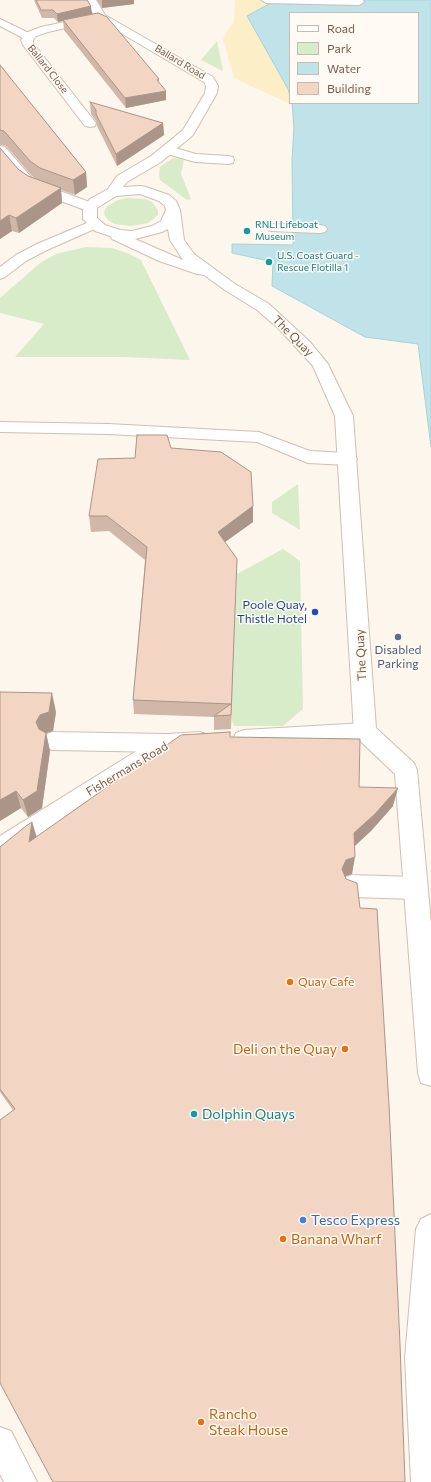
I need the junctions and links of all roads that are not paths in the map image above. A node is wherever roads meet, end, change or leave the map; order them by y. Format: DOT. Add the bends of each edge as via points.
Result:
graph roads {
  1 [pos="90,0"];
  2 [pos="266,0"];
  3 [pos="358,2"];
  4 [pos="101,17"];
  5 [pos="0,22"];
  6 [pos="29,37"];
  7 [pos="90,123"];
  8 [pos="0,150"];
  9 [pos="168,150"];
  10 [pos="156,159"];
  11 [pos="228,160"];
  12 [pos="113,192"];
  13 [pos="149,192"];
  14 [pos="90,207"];
  15 [pos="173,210"];
  16 [pos="100,228"];
  17 [pos="275,228"];
  18 [pos="320,229"];
  19 [pos="0,274"];
  20 [pos="212,274"];
  21 [pos="0,427"];
  22 [pos="348,459"];
  23 [pos="365,732"];
  24 [pos="52,741"];
  25 [pos="167,743"];
  26 [pos="0,849"];
  27 [pos="352,886"];
  28 [pos="416,888"];
  29 [pos="431,1073"];
  30 [pos="431,1229"];
  31 [pos="0,1442"];
  32 [pos="21,1482"];
  33 [pos="427,1482"];
  1 -- 4 [label="street, Ballard Road"];
  2 -- 3 [label="lane"];
  4 -- 6 [label="street, Ballard Close" via="45,29"];
  4 -- 9 [label="street, Ballard Road" via="209,80 212,86 211,93 188,132"];
  5 -- 6 [label="lane"];
  6 -- 7 [label="street, Ballard Close" via="27,43"];
  8 -- 14 [label="street" via="26,180 36,187"];
  9 -- 10 [label="street, Ballard Road"];
  9 -- 11 [label="lane" via="195,158"];
  10 -- 12 [label="street, Ballard Road" via="122,179"];
  10 -- 13 [label="street, Ballard Road" via="148,176"];
  12 -- 13 [label="street"];
  12 -- 14 [label="street"];
  13 -- 15 [label="street" via="164,198"];
  14 -- 16 [label="street" via="90,219"];
  15 -- 16 [label="street" via="166,224 151,231 132,234"];
  15 -- 20 [label="street, The Quay" via="176,240 190,257"];
  16 -- 19 [label="street" via="42,247 21,258"];
  16 -- 20 [label="street, The Quay" via="164,258"];
  17 -- 18 [label="lane"];
  20 -- 22 [label="street, The Quay" via="262,307 285,326 320,364 344,416"];
  21 -- 22 [label="lane" via="108,429 259,437 308,457"];
  22 -- 23 [label="street, The Quay"];
  23 -- 25 [label="street, Fishermans Road"];
  23 -- 28 [label="street" via="406,770"];
  24 -- 25 [label="lane"];
  25 -- 26 [label="street, Fishermans Road"];
  27 -- 28 [label="street"];
  28 -- 29 [label="street"];
  30 -- 33 [label="street" via="421,1358"];
  31 -- 32 [label="lane"];
}
